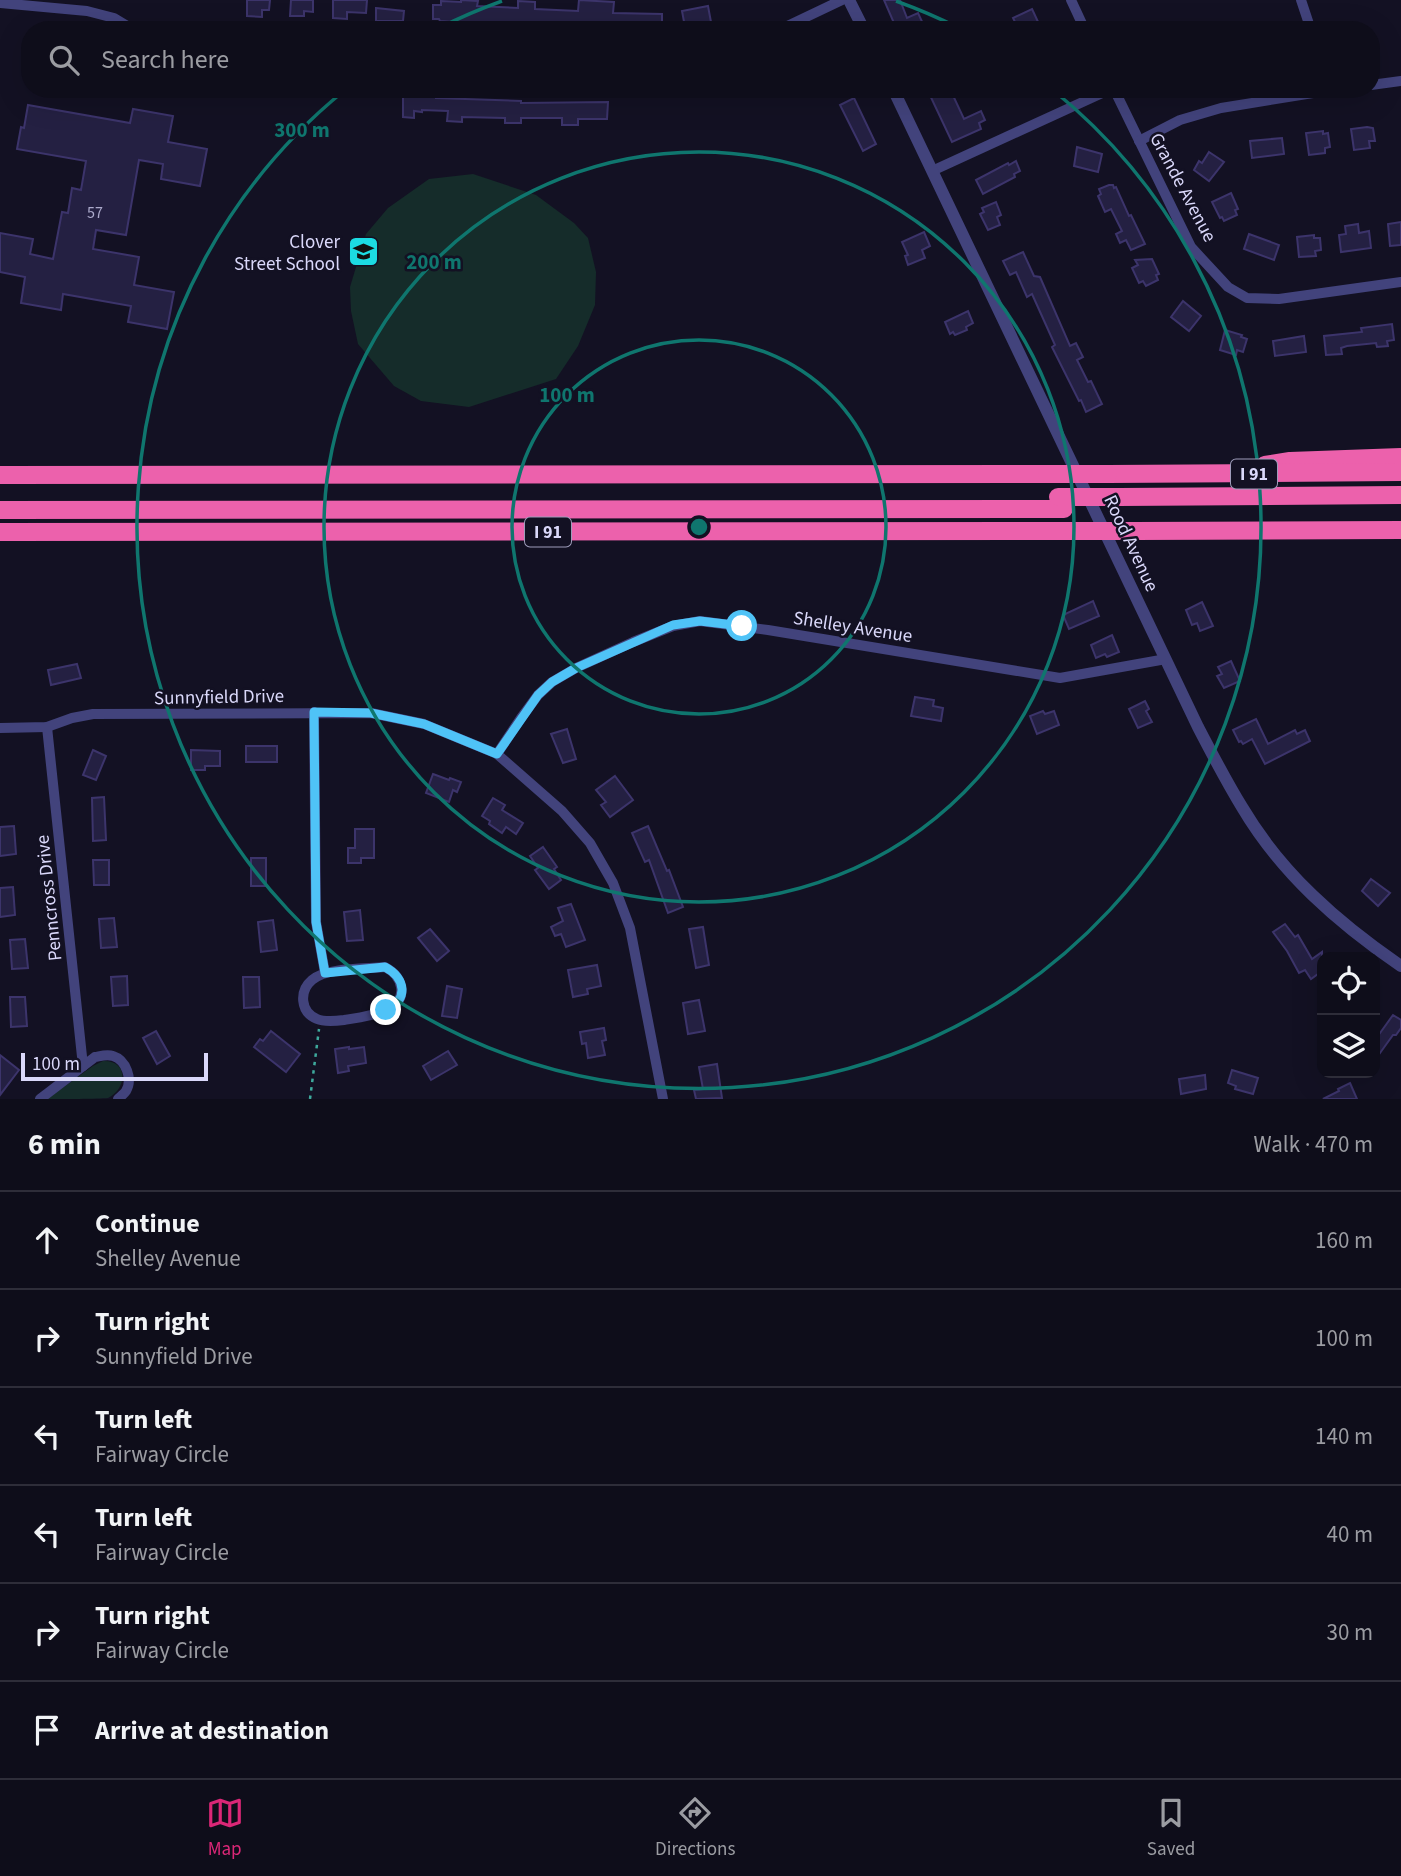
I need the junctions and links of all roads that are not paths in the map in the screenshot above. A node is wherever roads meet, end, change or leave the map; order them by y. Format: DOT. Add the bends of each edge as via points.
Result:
graph roads {
  1 [pos="842,0"];
  2 [pos="849,0"];
  3 [pos="1071,0"];
  4 [pos="1301,0"];
  5 [pos="0,3"];
  6 [pos="119,21"];
  7 [pos="798,21"];
  8 [pos="860,21"];
  9 [pos="1081,21"];
  10 [pos="1308,21"];
  11 [pos="1401,81"];
  12 [pos="1380,84"];
  13 [pos="897,98"];
  14 [pos="1092,98"];
  15 [pos="1117,98"];
  16 [pos="1277,98"];
  17 [pos="1139,141"];
  18 [pos="932,171"];
  19 [pos="1401,282"];
  20 [pos="1401,457"];
  21 [pos="1401,472"];
  22 [pos="1236,474"];
  23 [pos="0,475"];
  24 [pos="1401,495"];
  25 [pos="0,498"];
  26 [pos="1061,503"];
  27 [pos="1122,503"];
  28 [pos="1401,507"];
  29 [pos="0,510"];
  30 [pos="1401,530"];
  31 [pos="0,532"];
  32 [pos="1166,659"];
  33 [pos="314,712"];
  34 [pos="47,727"];
  35 [pos="0,728"];
  36 [pos="497,754"];
  37 [pos="1401,966"];
  38 [pos="325,973"];
  39 [pos="83,1066"];
  40 [pos="40,1099"];
  41 [pos="117,1099"];
  42 [pos="663,1099"];
  1 -- 7 [label="street"];
  2 -- 8 [label="street"];
  3 -- 9 [label="street"];
  4 -- 10 [label="street"];
  5 -- 6 [label="street" via="87,10"];
  11 -- 12 [label="street"];
  13 -- 18 [label="street, Rood Avenue"];
  14 -- 18 [label="street"];
  15 -- 17 [label="street, Grande Avenue"];
  16 -- 17 [label="street" via="1180,120"];
  17 -- 19 [label="street, Grande Avenue" via="1191,247 1228,287 1247,298 1279,299"];
  18 -- 32 [label="street, Rood Avenue"];
  20 -- 22 [label="highway" via="1290,461"];
  21 -- 22 [label="highway, I 91"];
  22 -- 23 [label="highway, I 91, bridge"];
  24 -- 27 [label="highway"];
  25 -- 26 [label="highway"];
  26 -- 27 [label="highway"];
  26 -- 29 [label="highway"];
  27 -- 28 [label="highway"];
  30 -- 31 [label="highway, I 91, bridge"];
  32 -- 36 [label="street, Shelley Avenue" via="1060,678 700,621 673,625 552,682"];
  32 -- 37 [label="street, Rood Avenue" via="1235,796 1267,844 1326,909"];
  33 -- 34 [label="street, Sunnyfield Drive" via="93,714"];
  33 -- 36 [label="street, Sunnyfield Drive" via="371,713 424,724"];
  33 -- 38 [label="street" via="316,922"];
  34 -- 35 [label="street, Sunnyfield Drive"];
  34 -- 39 [label="street, Penncross Drive"];
  36 -- 42 [label="street, Sunnyfield Drive" via="562,811 590,843 613,883 630,928"];
  38 -- 38 [label="street" via="385,967 398,976 401,999 386,1010 340,1021 320,1020 306,1009 303,993 313,979"];
  39 -- 40 [label="street"];
  39 -- 41 [label="street" via="106,1055 122,1062 129,1082"];
}
